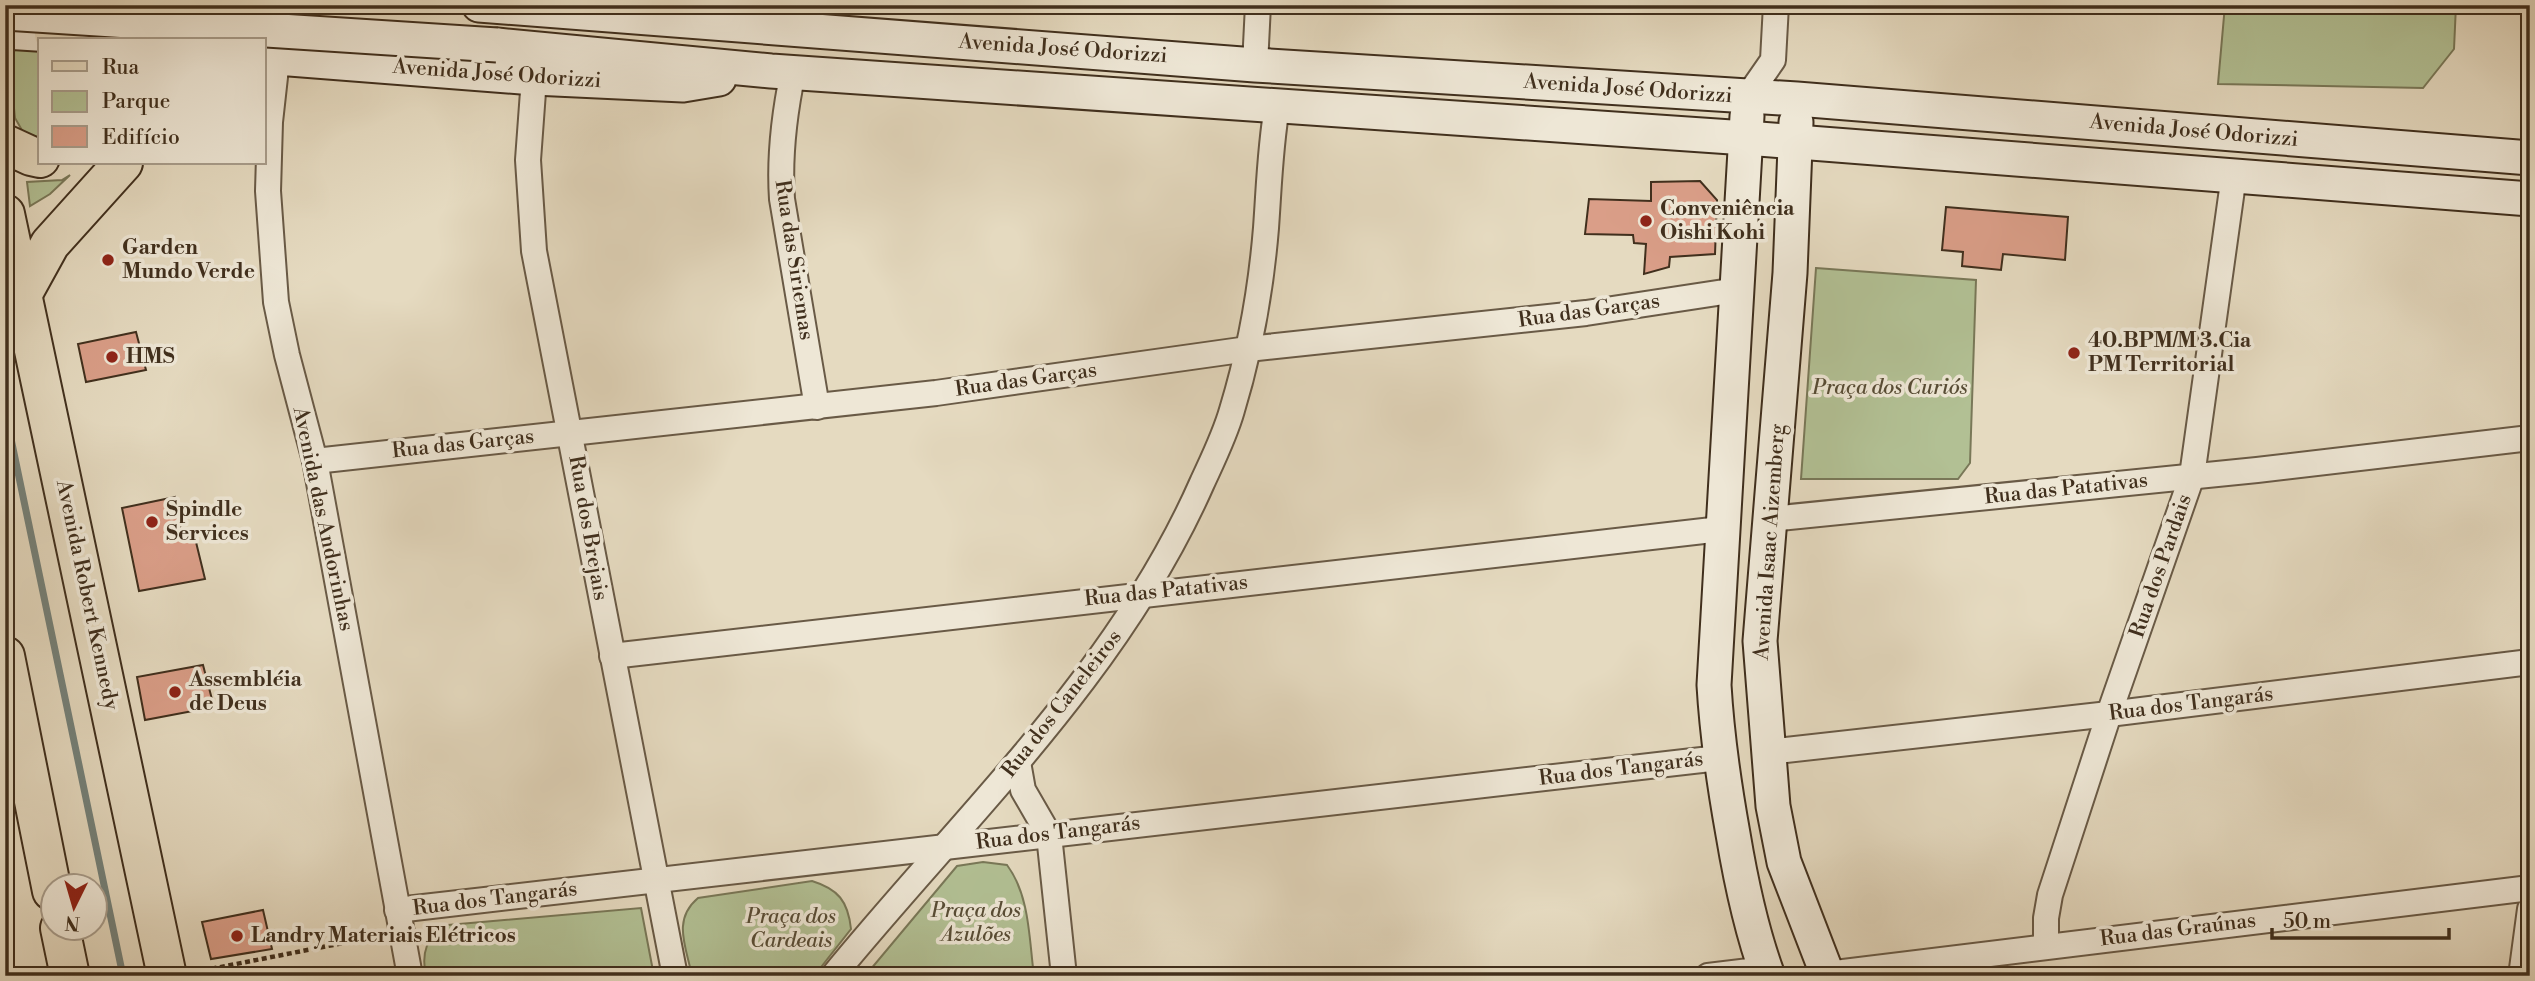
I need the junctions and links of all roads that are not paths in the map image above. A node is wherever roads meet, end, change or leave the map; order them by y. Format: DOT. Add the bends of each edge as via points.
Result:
graph roads {
  1 [pos="675,5"];
  2 [pos="1258,5"];
  3 [pos="1776,5"];
  4 [pos="491,6"];
  5 [pos="5,13"];
  6 [pos="727,23"];
  7 [pos="5,32"];
  8 [pos="58,37"];
  9 [pos="82,38"];
  10 [pos="271,58"];
  11 [pos="1773,60"];
  12 [pos="1255,65"];
  13 [pos="782,71"];
  14 [pos="534,78"];
  15 [pos="1748,96"];
  16 [pos="1797,99"];
  17 [pos="1277,107"];
  18 [pos="1746,138"];
  19 [pos="1795,142"];
  20 [pos="5,144"];
  21 [pos="38,158"];
  22 [pos="2530,158"];
  23 [pos="122,164"];
  24 [pos="2234,175"];
  25 [pos="2530,199"];
  26 [pos="5,214"];
  27 [pos="1737,290"];
  28 [pos="23,293"];
  29 [pos="1248,349"];
  30 [pos="817,407"];
  31 [pos="571,431"];
  32 [pos="2530,438"];
  33 [pos="315,461"];
  34 [pos="2192,476"];
  35 [pos="1770,519"];
  36 [pos="1721,529"];
  37 [pos="1145,593"];
  38 [pos="5,656"];
  39 [pos="612,656"];
  40 [pos="2530,662"];
  41 [pos="2109,714"];
  42 [pos="1768,752"];
  43 [pos="1719,758"];
  44 [pos="1018,762"];
  45 [pos="1049,835"];
  46 [pos="944,846"];
  47 [pos="48,872"];
  48 [pos="657,880"];
  49 [pos="2530,888"];
  50 [pos="2530,909"];
  51 [pos="399,921"];
  52 [pos="63,942"];
  53 [pos="2046,946"];
  54 [pos="1767,973"];
  55 [pos="177,975"];
  56 [pos="1827,975"];
  57 [pos="70,976"];
  58 [pos="410,976"];
  59 [pos="675,976"];
  60 [pos="833,976"];
  61 [pos="1064,976"];
  62 [pos="1708,976"];
  63 [pos="2521,976"];
  1 -- 6 [label="main road, Avenida José Odorizzi"];
  2 -- 12 [label="street"];
  3 -- 11 [label="street"];
  4 -- 6 [label="main road, Avenida José Odorizzi"];
  5 -- 13 [label="main road, Avenida José Odorizzi, bridge" via="497,45"];
  6 -- 12 [label="main road, Avenida José Odorizzi"];
  7 -- 8 [label="main road"];
  8 -- 9 [label="main road"];
  10 -- 14 [label="main road, Avenida José Odorizzi"];
  10 -- 33 [label="street, Avenida das Andorinhas" via="268,191 274,283"];
  11 -- 15 [label="street"];
  11 -- 16 [label="street"];
  12 -- 15 [label="main road, Avenida José Odorizzi"];
  13 -- 14 [label="main road, Avenida José Odorizzi" via="683,85"];
  13 -- 17 [label="main road, Avenida José Odorizzi"];
  13 -- 30 [label="street, Rua das Siriemas" via="782,199"];
  14 -- 31 [label="street, Rua dos Brejais" via="527,160 534,251"];
  15 -- 16 [label="main road, Avenida José Odorizzi"];
  15 -- 18 [label="main road"];
  16 -- 19 [label="main road, Avenida Isaac Aizemberg"];
  16 -- 22 [label="main road, Avenida José Odorizzi"];
  17 -- 18 [label="main road, Avenida José Odorizzi"];
  17 -- 29 [label="street, Rua dos Caneleiros" via="1260,286"];
  18 -- 19 [label="main road, Avenida José Odorizzi"];
  18 -- 27 [label="main road"];
  19 -- 24 [label="main road, Avenida José Odorizzi"];
  19 -- 35 [label="main road, Avenida Isaac Aizemberg" via="1790,274"];
  20 -- 21 [label="main road"];
  23 -- 28 [label="main road" via="50,244"];
  24 -- 25 [label="main road, Avenida José Odorizzi"];
  24 -- 34 [label="street, Rua dos Pardais"];
  26 -- 28 [label="main road, Avenida Robert Kennedy"];
  27 -- 29 [label="street, Rua das Garças" via="1586,313"];
  27 -- 36 [label="main road"];
  28 -- 55 [label="main road, Avenida Robert Kennedy"];
  29 -- 30 [label="street, Rua das Garças"];
  29 -- 37 [label="street, Rua dos Caneleiros" via="1232,411 1212,462 1181,531"];
  30 -- 31 [label="street, Rua das Garças"];
  31 -- 33 [label="street, Rua das Garças"];
  31 -- 39 [label="street, Rua dos Brejais"];
  32 -- 34 [label="street, Rua das Patativas"];
  33 -- 51 [label="street, Avenida das Andorinhas"];
  34 -- 35 [label="street, Rua das Patativas"];
  34 -- 41 [label="street, Rua dos Pardais"];
  35 -- 42 [label="main road, Avenida Isaac Aizemberg" via="1760,641"];
  36 -- 37 [label="street, Rua das Patativas"];
  36 -- 43 [label="main road" via="1714,684"];
  37 -- 39 [label="street, Rua das Patativas"];
  37 -- 44 [label="street, Rua dos Caneleiros" via="1103,656"];
  38 -- 47 [label="main road"];
  39 -- 48 [label="street, Rua dos Brejais"];
  40 -- 41 [label="street, Rua dos Tangarás"];
  41 -- 42 [label="street, Rua dos Tangarás"];
  41 -- 53 [label="street, Rua dos Pardais" via="2050,895"];
  42 -- 56 [label="main road, Avenida Isaac Aizemberg" via="1784,863"];
  43 -- 45 [label="street, Rua dos Tangarás"];
  43 -- 54 [label="main road" via="1741,880"];
  44 -- 45 [label="street" via="1023,790"];
  44 -- 46 [label="street, Rua dos Caneleiros"];
  45 -- 46 [label="street, Rua dos Tangarás"];
  45 -- 61 [label="street"];
  46 -- 48 [label="street, Rua dos Tangarás"];
  46 -- 60 [label="street, Rua dos Caneleiros"];
  48 -- 51 [label="street, Rua dos Tangarás"];
  48 -- 59 [label="street, Rua dos Brejais"];
  49 -- 53 [label="street, Rua das Graúnas"];
  50 -- 63 [label="street"];
  51 -- 58 [label="street, Avenida das Andorinhas"];
  52 -- 57 [label="main road"];
  53 -- 56 [label="street, Rua das Graúnas"];
  54 -- 62 [label="street"];
}
